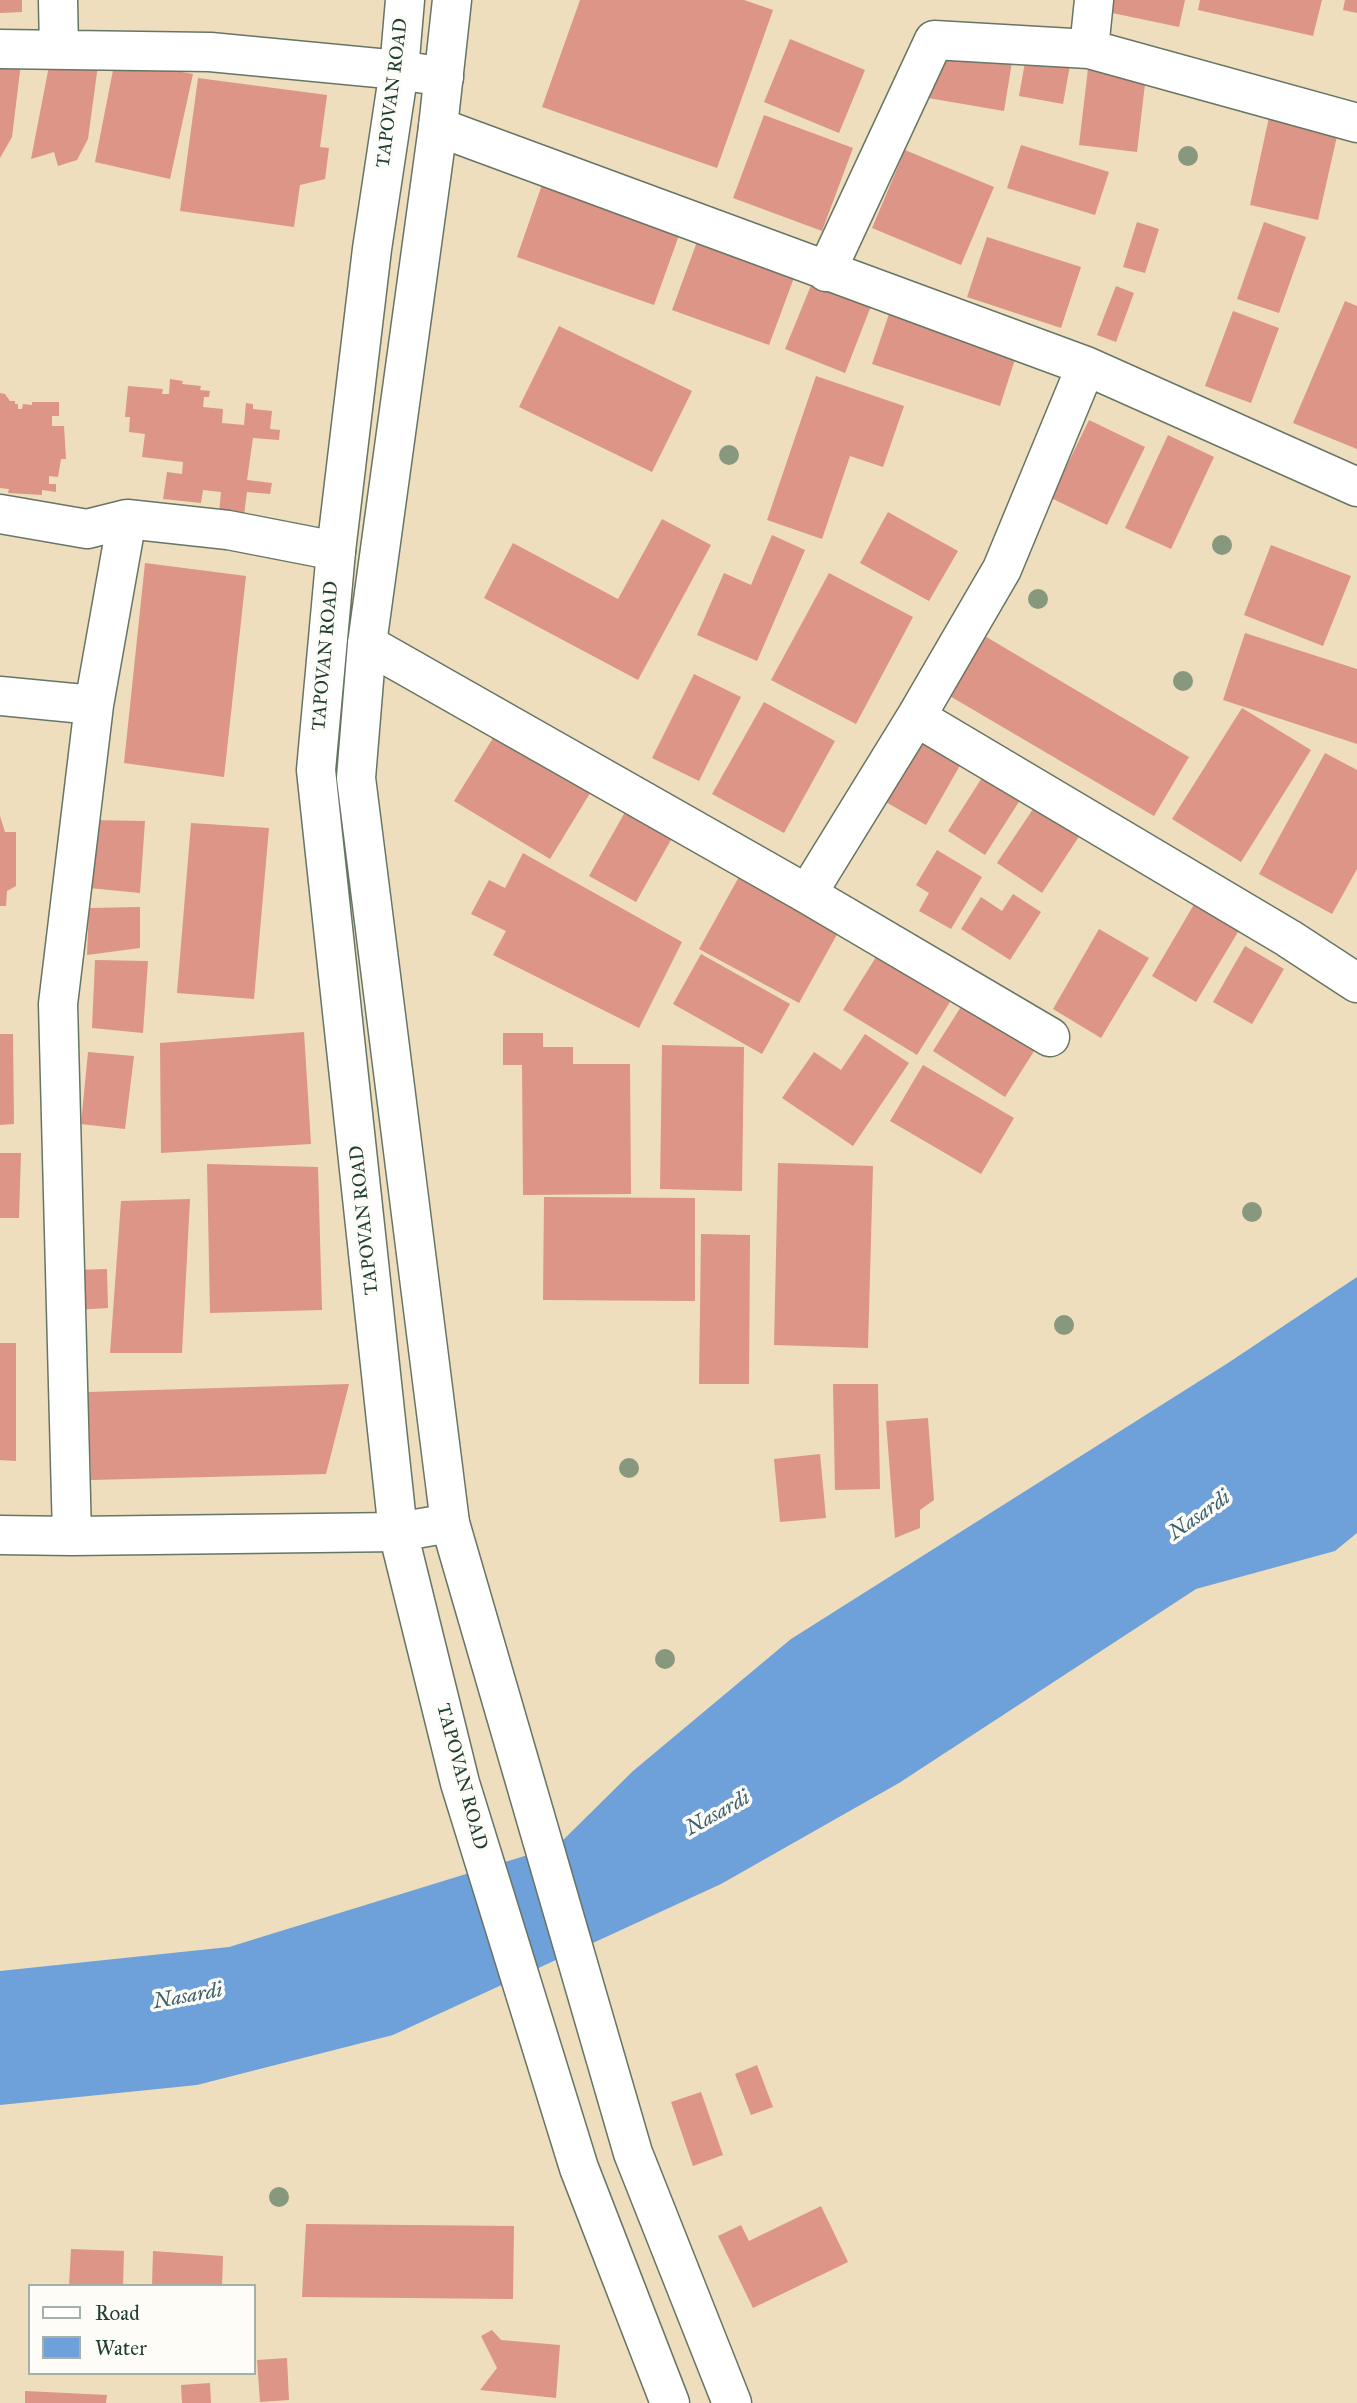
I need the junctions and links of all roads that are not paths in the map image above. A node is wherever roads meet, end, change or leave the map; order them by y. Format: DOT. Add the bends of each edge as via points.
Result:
graph roads {
  1 [pos="58,0"];
  2 [pos="405,0"];
  3 [pos="452,0"];
  4 [pos="1094,0"];
  5 [pos="0,49"];
  6 [pos="1088,49"];
  7 [pos="59,50"];
  8 [pos="399,70"];
  9 [pos="444,77"];
  10 [pos="1357,123"];
  11 [pos="438,128"];
  12 [pos="826,272"];
  13 [pos="1086,366"];
  14 [pos="1357,487"];
  15 [pos="0,514"];
  16 [pos="127,519"];
  17 [pos="336,551"];
  18 [pos="367,644"];
  19 [pos="0,695"];
  20 [pos="94,705"];
  21 [pos="916,717"];
  22 [pos="807,894"];
  23 [pos="1357,984"];
  24 [pos="1050,1037"];
  25 [pos="450,1524"];
  26 [pos="398,1532"];
  27 [pos="0,1535"];
  28 [pos="72,1536"];
  29 [pos="670,2403"];
  30 [pos="732,2403"];
  1 -- 7 [label="street"];
  2 -- 8 [label="street, TAPOVAN ROAD"];
  3 -- 9 [label="street"];
  4 -- 6 [label="street"];
  5 -- 7 [label="street"];
  6 -- 10 [label="street"];
  6 -- 12 [label="street" via="933,40"];
  7 -- 8 [label="street" via="210,52"];
  8 -- 9 [label="street"];
  8 -- 17 [label="street, TAPOVAN ROAD" via="372,249"];
  9 -- 11 [label="street"];
  11 -- 12 [label="street"];
  11 -- 18 [label="street"];
  12 -- 13 [label="street"];
  13 -- 14 [label="street"];
  13 -- 21 [label="street" via="1002,569"];
  15 -- 16 [label="street" via="86,529"];
  16 -- 17 [label="street" via="228,530"];
  16 -- 20 [label="street"];
  17 -- 26 [label="street, TAPOVAN ROAD" via="316,770"];
  18 -- 22 [label="street"];
  18 -- 25 [label="street" via="356,778"];
  19 -- 20 [label="street"];
  20 -- 28 [label="street" via="58,1004"];
  21 -- 22 [label="street"];
  21 -- 23 [label="street" via="1288,938"];
  22 -- 24 [label="street"];
  25 -- 26 [label="street"];
  25 -- 30 [label="street" via="633,2153"];
  26 -- 28 [label="street"];
  26 -- 29 [label="street, TAPOVAN ROAD" via="460,1783 579,2168"];
  27 -- 28 [label="street"];
}
